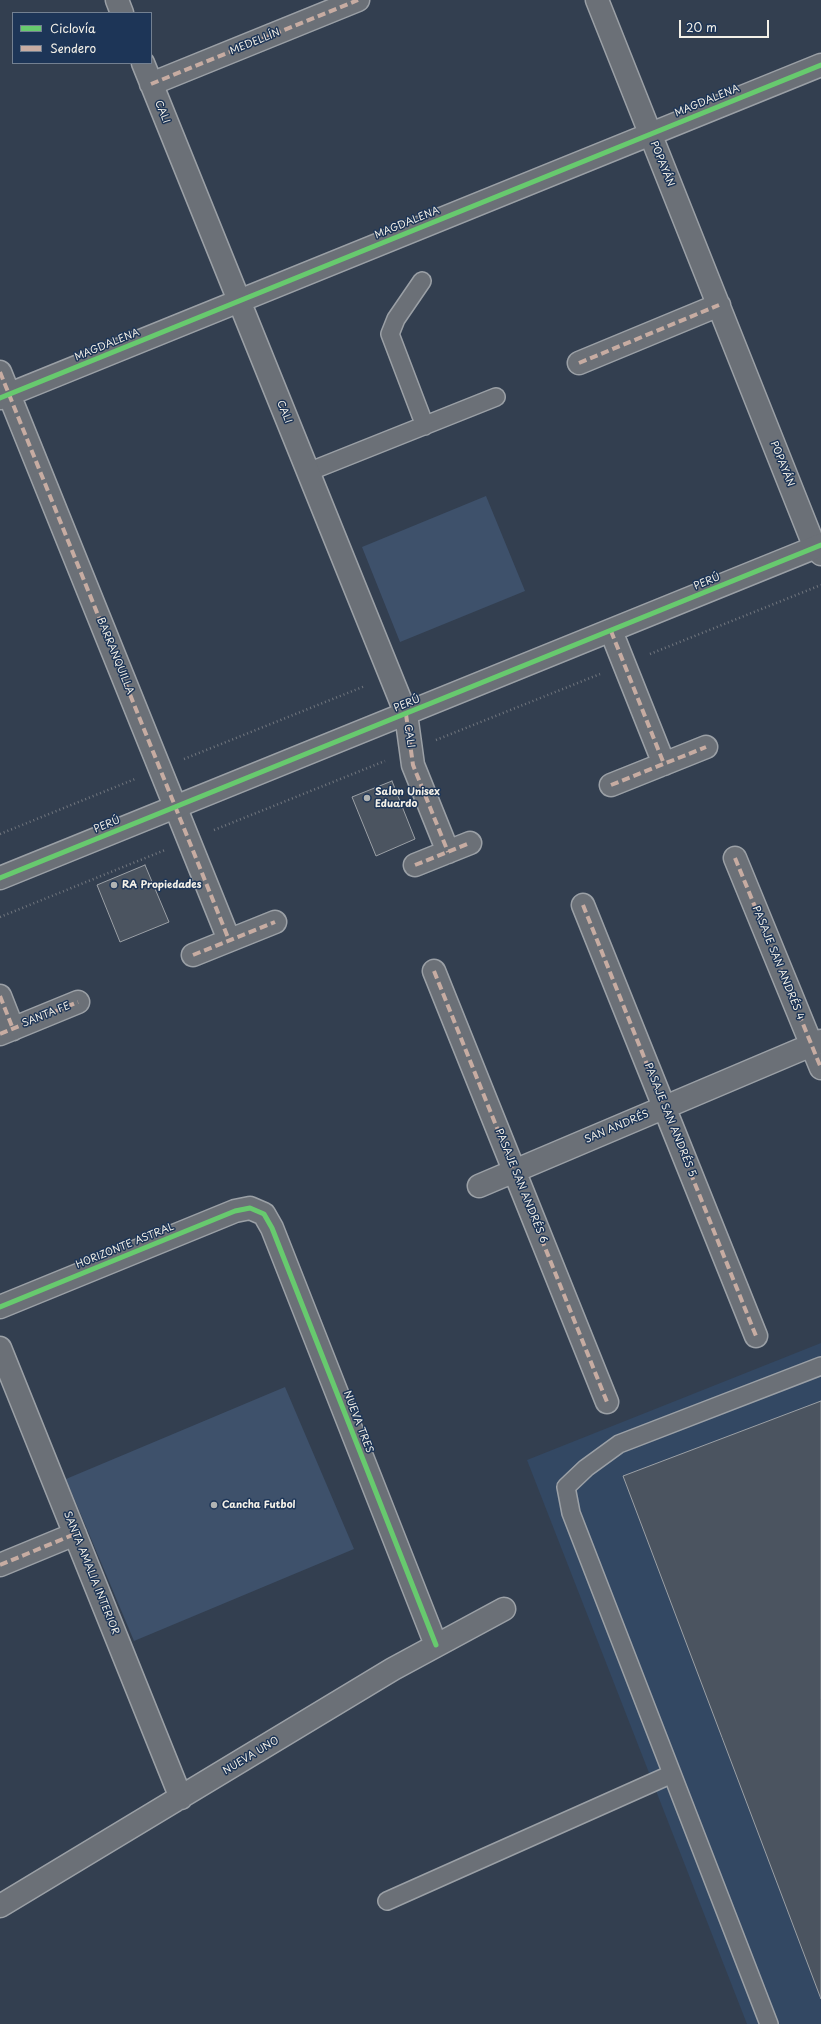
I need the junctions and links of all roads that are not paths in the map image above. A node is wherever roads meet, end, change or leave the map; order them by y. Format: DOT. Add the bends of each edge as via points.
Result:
graph roads {
  1 [pos="117,0"];
  2 [pos="358,0"];
  3 [pos="597,0"];
  4 [pos="122,12"];
  5 [pos="143,64"];
  6 [pos="821,64"];
  7 [pos="151,84"];
  8 [pos="650,134"];
  9 [pos="422,281"];
  10 [pos="238,301"];
  11 [pos="719,305"];
  12 [pos="579,363"];
  13 [pos="0,372"];
  14 [pos="4,396"];
  15 [pos="496,397"];
  16 [pos="425,426"];
  17 [pos="308,472"];
  18 [pos="819,549"];
  19 [pos="611,631"];
  20 [pos="406,714"];
  21 [pos="706,747"];
  22 [pos="664,764"];
  23 [pos="611,785"];
  24 [pos="175,807"];
  25 [pos="470,843"];
  26 [pos="448,852"];
  27 [pos="735,858"];
  28 [pos="415,865"];
  29 [pos="0,878"];
  30 [pos="583,905"];
  31 [pos="275,922"];
  32 [pos="229,940"];
  33 [pos="193,955"];
  34 [pos="434,971"];
  35 [pos="0,996"];
  36 [pos="78,1002"];
  37 [pos="7,1031"];
  38 [pos="816,1043"];
  39 [pos="821,1068"];
  40 [pos="665,1107"];
  41 [pos="514,1171"];
  42 [pos="479,1186"];
  43 [pos="258,1210"];
  44 [pos="0,1307"];
  45 [pos="756,1336"];
  46 [pos="0,1348"];
  47 [pos="821,1366"];
  48 [pos="607,1402"];
  49 [pos="75,1534"];
  50 [pos="0,1565"];
  51 [pos="504,1609"];
  52 [pos="436,1645"];
  53 [pos="672,1774"];
  54 [pos="181,1798"];
  55 [pos="387,1901"];
  56 [pos="0,1906"];
  57 [pos="769,2024"];
  1 -- 4 [label="street"];
  2 -- 7 [label="street, MEDELLÍN"];
  3 -- 8 [label="street, POPAYÁN"];
  5 -- 7 [label="street, CALI"];
  6 -- 8 [label="street, MAGDALENA"];
  7 -- 10 [label="street, CALI"];
  8 -- 10 [label="street, MAGDALENA"];
  8 -- 11 [label="street, POPAYÁN"];
  9 -- 16 [label="lane" via="396,319 390,334"];
  10 -- 14 [label="street, MAGDALENA"];
  10 -- 17 [label="street, CALI"];
  11 -- 12 [label="street"];
  11 -- 18 [label="street, POPAYÁN"];
  13 -- 14 [label="street, BARRANQUILLA"];
  14 -- 24 [label="street, BARRANQUILLA"];
  15 -- 16 [label="lane"];
  16 -- 17 [label="lane"];
  17 -- 20 [label="street, CALI"];
  18 -- 19 [label="street, PERÚ"];
  19 -- 20 [label="street, PERÚ"];
  19 -- 22 [label="street"];
  20 -- 24 [label="street, PERÚ"];
  20 -- 26 [label="street, CALI" via="414,765"];
  21 -- 22 [label="street"];
  22 -- 23 [label="street"];
  24 -- 29 [label="street, PERÚ"];
  24 -- 32 [label="street, BARRANQUILLA"];
  25 -- 26 [label="street"];
  26 -- 28 [label="street"];
  27 -- 38 [label="street, PASAJE SAN ANDRÉS 4"];
  30 -- 40 [label="street, PASAJE SAN ANDRÉS 5"];
  31 -- 32 [label="street"];
  32 -- 33 [label="street"];
  34 -- 41 [label="street, PASAJE SAN ANDRÉS 6"];
  35 -- 37 [label="street, SANTA FE"];
  36 -- 37 [label="street, SANTA FE"];
  38 -- 39 [label="street, PASAJE SAN ANDRÉS 4"];
  38 -- 40 [label="street, SAN ANDRÉS"];
  40 -- 41 [label="street, SAN ANDRÉS"];
  40 -- 45 [label="street, PASAJE SAN ANDRÉS 5"];
  41 -- 42 [label="street, SAN ANDRÉS"];
  41 -- 48 [label="street, PASAJE SAN ANDRÉS 6"];
  43 -- 44 [label="street, HORIZONTE ASTRAL" via="235,1210"];
  43 -- 52 [label="street, NUEVA TRES" via="269,1220"];
  46 -- 49 [label="street, SANTA AMALIA INTERIOR"];
  47 -- 53 [label="lane" via="620,1444 586,1468 566,1488 571,1514"];
  49 -- 50 [label="street"];
  49 -- 54 [label="street, SANTA AMALIA INTERIOR"];
  51 -- 52 [label="street, NUEVA UNO"];
  52 -- 54 [label="street, NUEVA UNO"];
  53 -- 55 [label="lane"];
  53 -- 57 [label="lane"];
  54 -- 56 [label="street, NUEVA UNO"];
}
